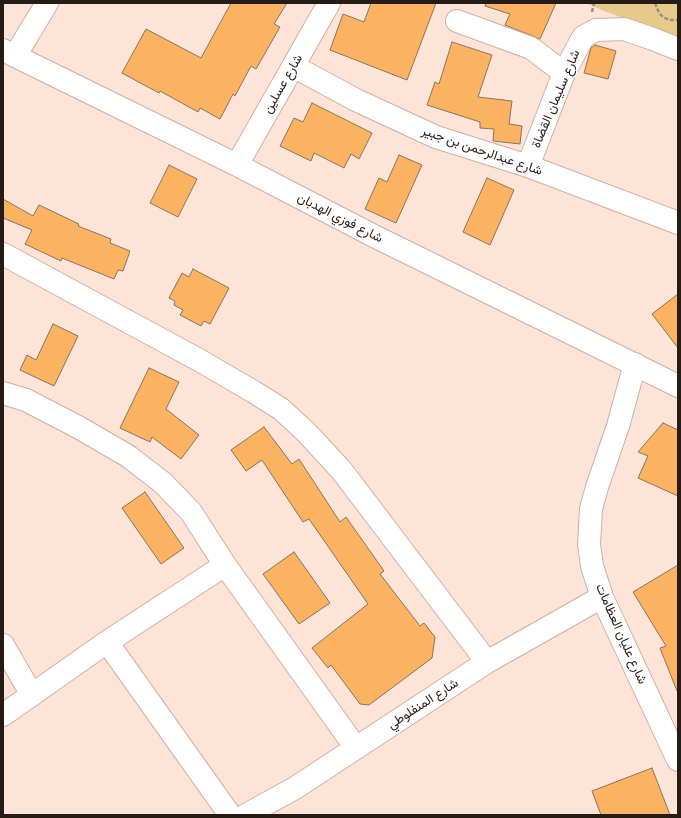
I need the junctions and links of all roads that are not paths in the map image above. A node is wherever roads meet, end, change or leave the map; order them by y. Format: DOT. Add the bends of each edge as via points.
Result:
graph roads {
  1 [pos="48,3"];
  2 [pos="329,3"];
  3 [pos="457,21"];
  4 [pos="678,49"];
  5 [pos="9,53"];
  6 [pos="293,66"];
  7 [pos="564,73"];
  8 [pos="237,165"];
  9 [pos="528,166"];
  10 [pos="678,223"];
  11 [pos="3,254"];
  12 [pos="635,364"];
  13 [pos="678,386"];
  14 [pos="3,393"];
  15 [pos="225,565"];
  16 [pos="602,597"];
  17 [pos="107,642"];
  18 [pos="3,645"];
  19 [pos="488,662"];
  20 [pos="32,695"];
  21 [pos="3,715"];
  22 [pos="356,748"];
  23 [pos="678,760"];
  24 [pos="230,815"];
  25 [pos="246,815"];
  1 -- 5 [label="street"];
  2 -- 6 [label="street, شارع عسلين"];
  3 -- 7 [label="street" via="531,48"];
  4 -- 7 [label="street, شارع سليمان القضاة" via="624,30 596,30 583,37"];
  5 -- 8 [label="street, شارع فوزي الهدبان"];
  6 -- 8 [label="street, شارع عسلين"];
  6 -- 9 [label="street, شارع عبدالرحمن بن جبير" via="356,100 436,137"];
  7 -- 9 [label="street, شارع سليمان القضاة"];
  8 -- 12 [label="street, شارع فوزي الهدبان"];
  9 -- 10 [label="street, شارع عبدالرحمن بن جبير"];
  11 -- 19 [label="street" via="200,360 281,409 342,471"];
  12 -- 13 [label="street, شارع فوزي الهدبان"];
  12 -- 16 [label="street, شارع عليان العظامات" via="591,509 589,544 592,566"];
  14 -- 15 [label="street" via="26,400 78,427 128,456 157,478 191,512"];
  15 -- 17 [label="street"];
  15 -- 22 [label="street"];
  16 -- 19 [label="street, شارع المنفلوطي"];
  16 -- 23 [label="street, شارع عليان العظامات"];
  17 -- 20 [label="street"];
  17 -- 24 [label="street"];
  18 -- 20 [label="street"];
  19 -- 22 [label="street, شارع المنفلوطي"];
  20 -- 21 [label="street"];
  22 -- 25 [label="street, شارع المنفلوطي" via="295,788"];
}
